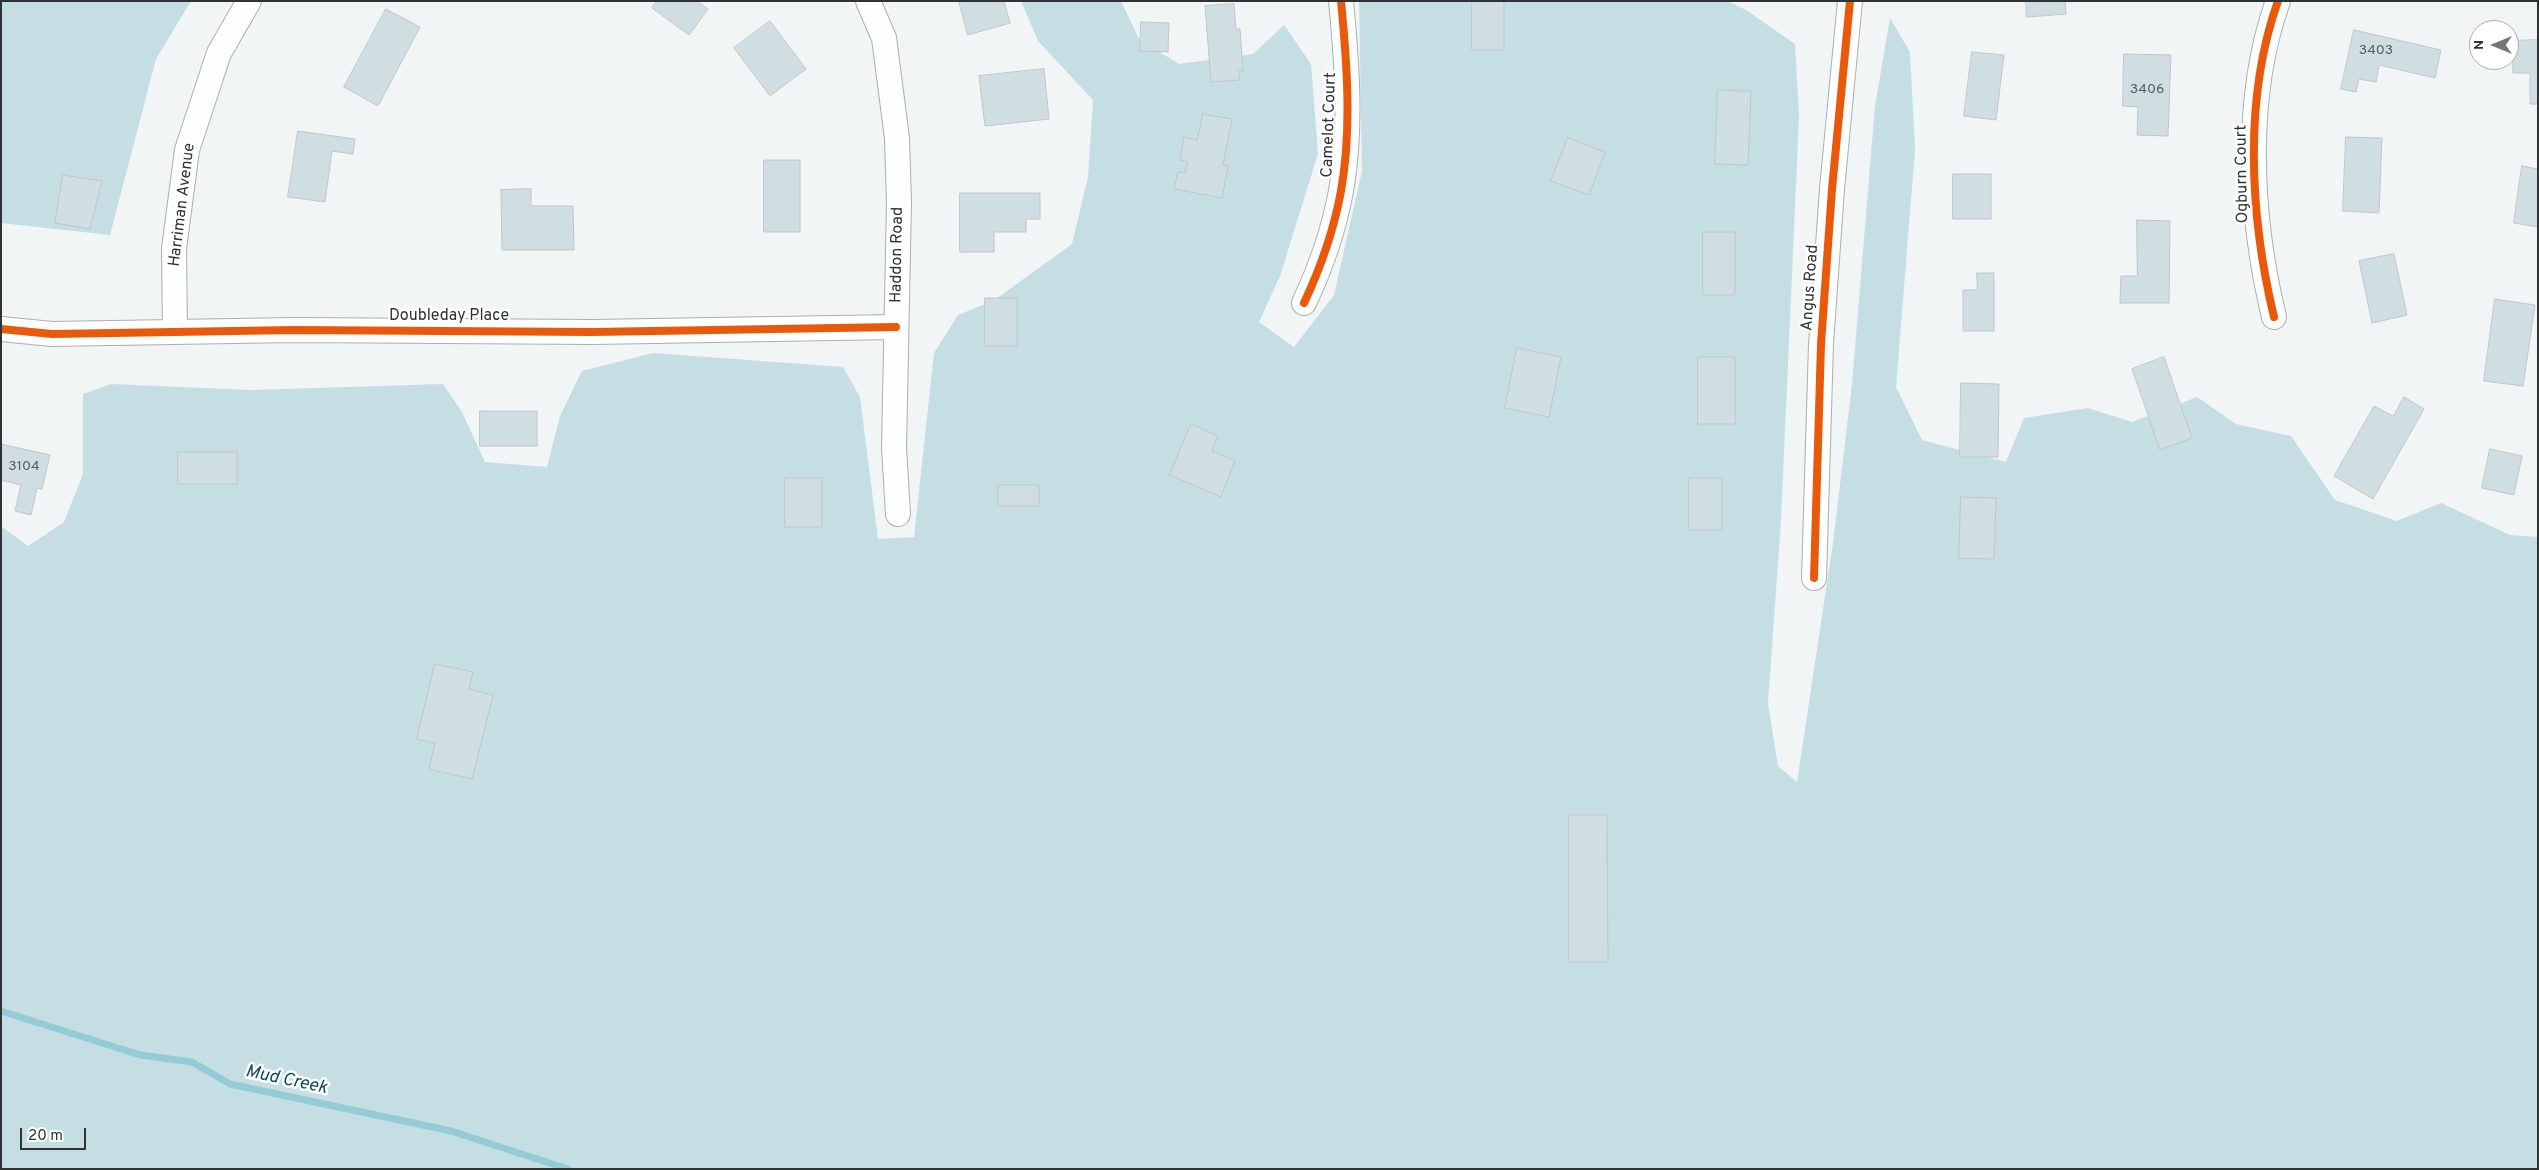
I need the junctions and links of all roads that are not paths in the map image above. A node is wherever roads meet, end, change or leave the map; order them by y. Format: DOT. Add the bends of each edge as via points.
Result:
graph roads {
  1 [pos="249,1"];
  2 [pos="868,1"];
  3 [pos="1341,1"];
  4 [pos="1850,1"];
  5 [pos="2278,1"];
  6 [pos="1304,303"];
  7 [pos="2274,317"];
  8 [pos="896,328"];
  9 [pos="1,329"];
  10 [pos="175,332"];
  11 [pos="898,514"];
  12 [pos="1814,578"];
  1 -- 10 [label="street, Harriman Avenue" via="219,53 187,150 174,249"];
  2 -- 8 [label="street, Haddon Road" via="884,38 897,138"];
  3 -- 6 [label="street, Camelot Court" via="1345,44 1346,151 1341,192 1328,239"];
  4 -- 12 [label="street, Angus Road" via="1821,344"];
  5 -- 7 [label="street, Ogburn Court" via="2263,63 2254,124 2258,233 2262,269"];
  8 -- 10 [label="street, Doubleday Place"];
  8 -- 11 [label="street, Haddon Road" via="894,448"];
  9 -- 10 [label="street, Doubleday Place" via="50,334"];
}
